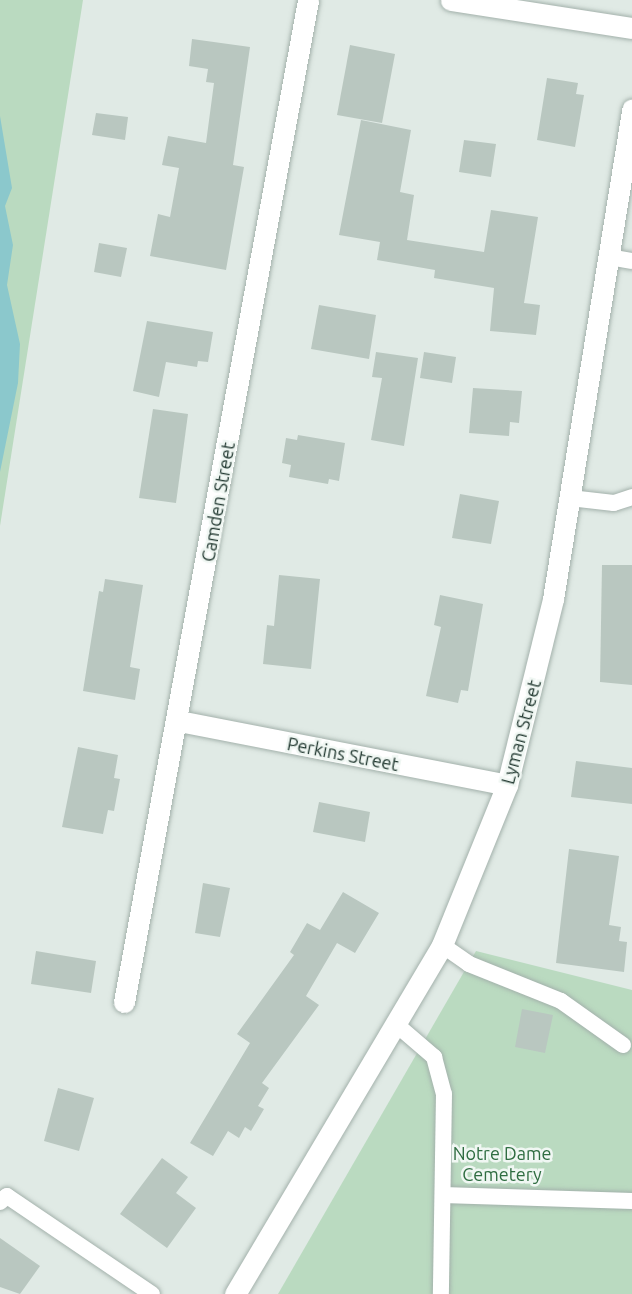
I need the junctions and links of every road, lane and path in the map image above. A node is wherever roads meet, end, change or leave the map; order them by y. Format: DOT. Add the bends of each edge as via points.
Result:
graph roads {
  1 [pos="308,0"];
  2 [pos="450,0"];
  3 [pos="632,29"];
  4 [pos="632,109"];
  5 [pos="626,187"];
  6 [pos="609,257"];
  7 [pos="632,261"];
  8 [pos="632,497"];
  9 [pos="570,498"];
  10 [pos="178,721"];
  11 [pos="507,785"];
  12 [pos="442,945"];
  13 [pos="124,1002"];
  14 [pos="398,1026"];
  15 [pos="623,1045"];
  16 [pos="443,1195"];
  17 [pos="632,1201"];
  18 [pos="0,1202"];
  19 [pos="152,1294"];
  20 [pos="235,1294"];
  21 [pos="441,1294"];
  1 -- 10 [label="main road, Camden Street"];
  2 -- 3 [label="main road"];
  4 -- 5 [label="main road, Lyman Street"];
  5 -- 6 [label="main road, Lyman Street"];
  6 -- 7 [label="lane"];
  6 -- 9 [label="main road, Lyman Street"];
  8 -- 9 [label="lane" via="614,503"];
  9 -- 11 [label="main road, Lyman Street" via="528,713"];
  10 -- 11 [label="main road, Perkins Street"];
  10 -- 13 [label="main road, Camden Street"];
  11 -- 12 [label="main road, Lyman Street"];
  12 -- 14 [label="main road, Lyman Street"];
  12 -- 15 [label="lane" via="469,964 561,1000"];
  14 -- 16 [label="lane" via="434,1057 440,1069"];
  14 -- 20 [label="main road, Lyman Street"];
  16 -- 17 [label="lane"];
  16 -- 21 [label="lane"];
  18 -- 19 [label="lane" via="7,1196"];
}
